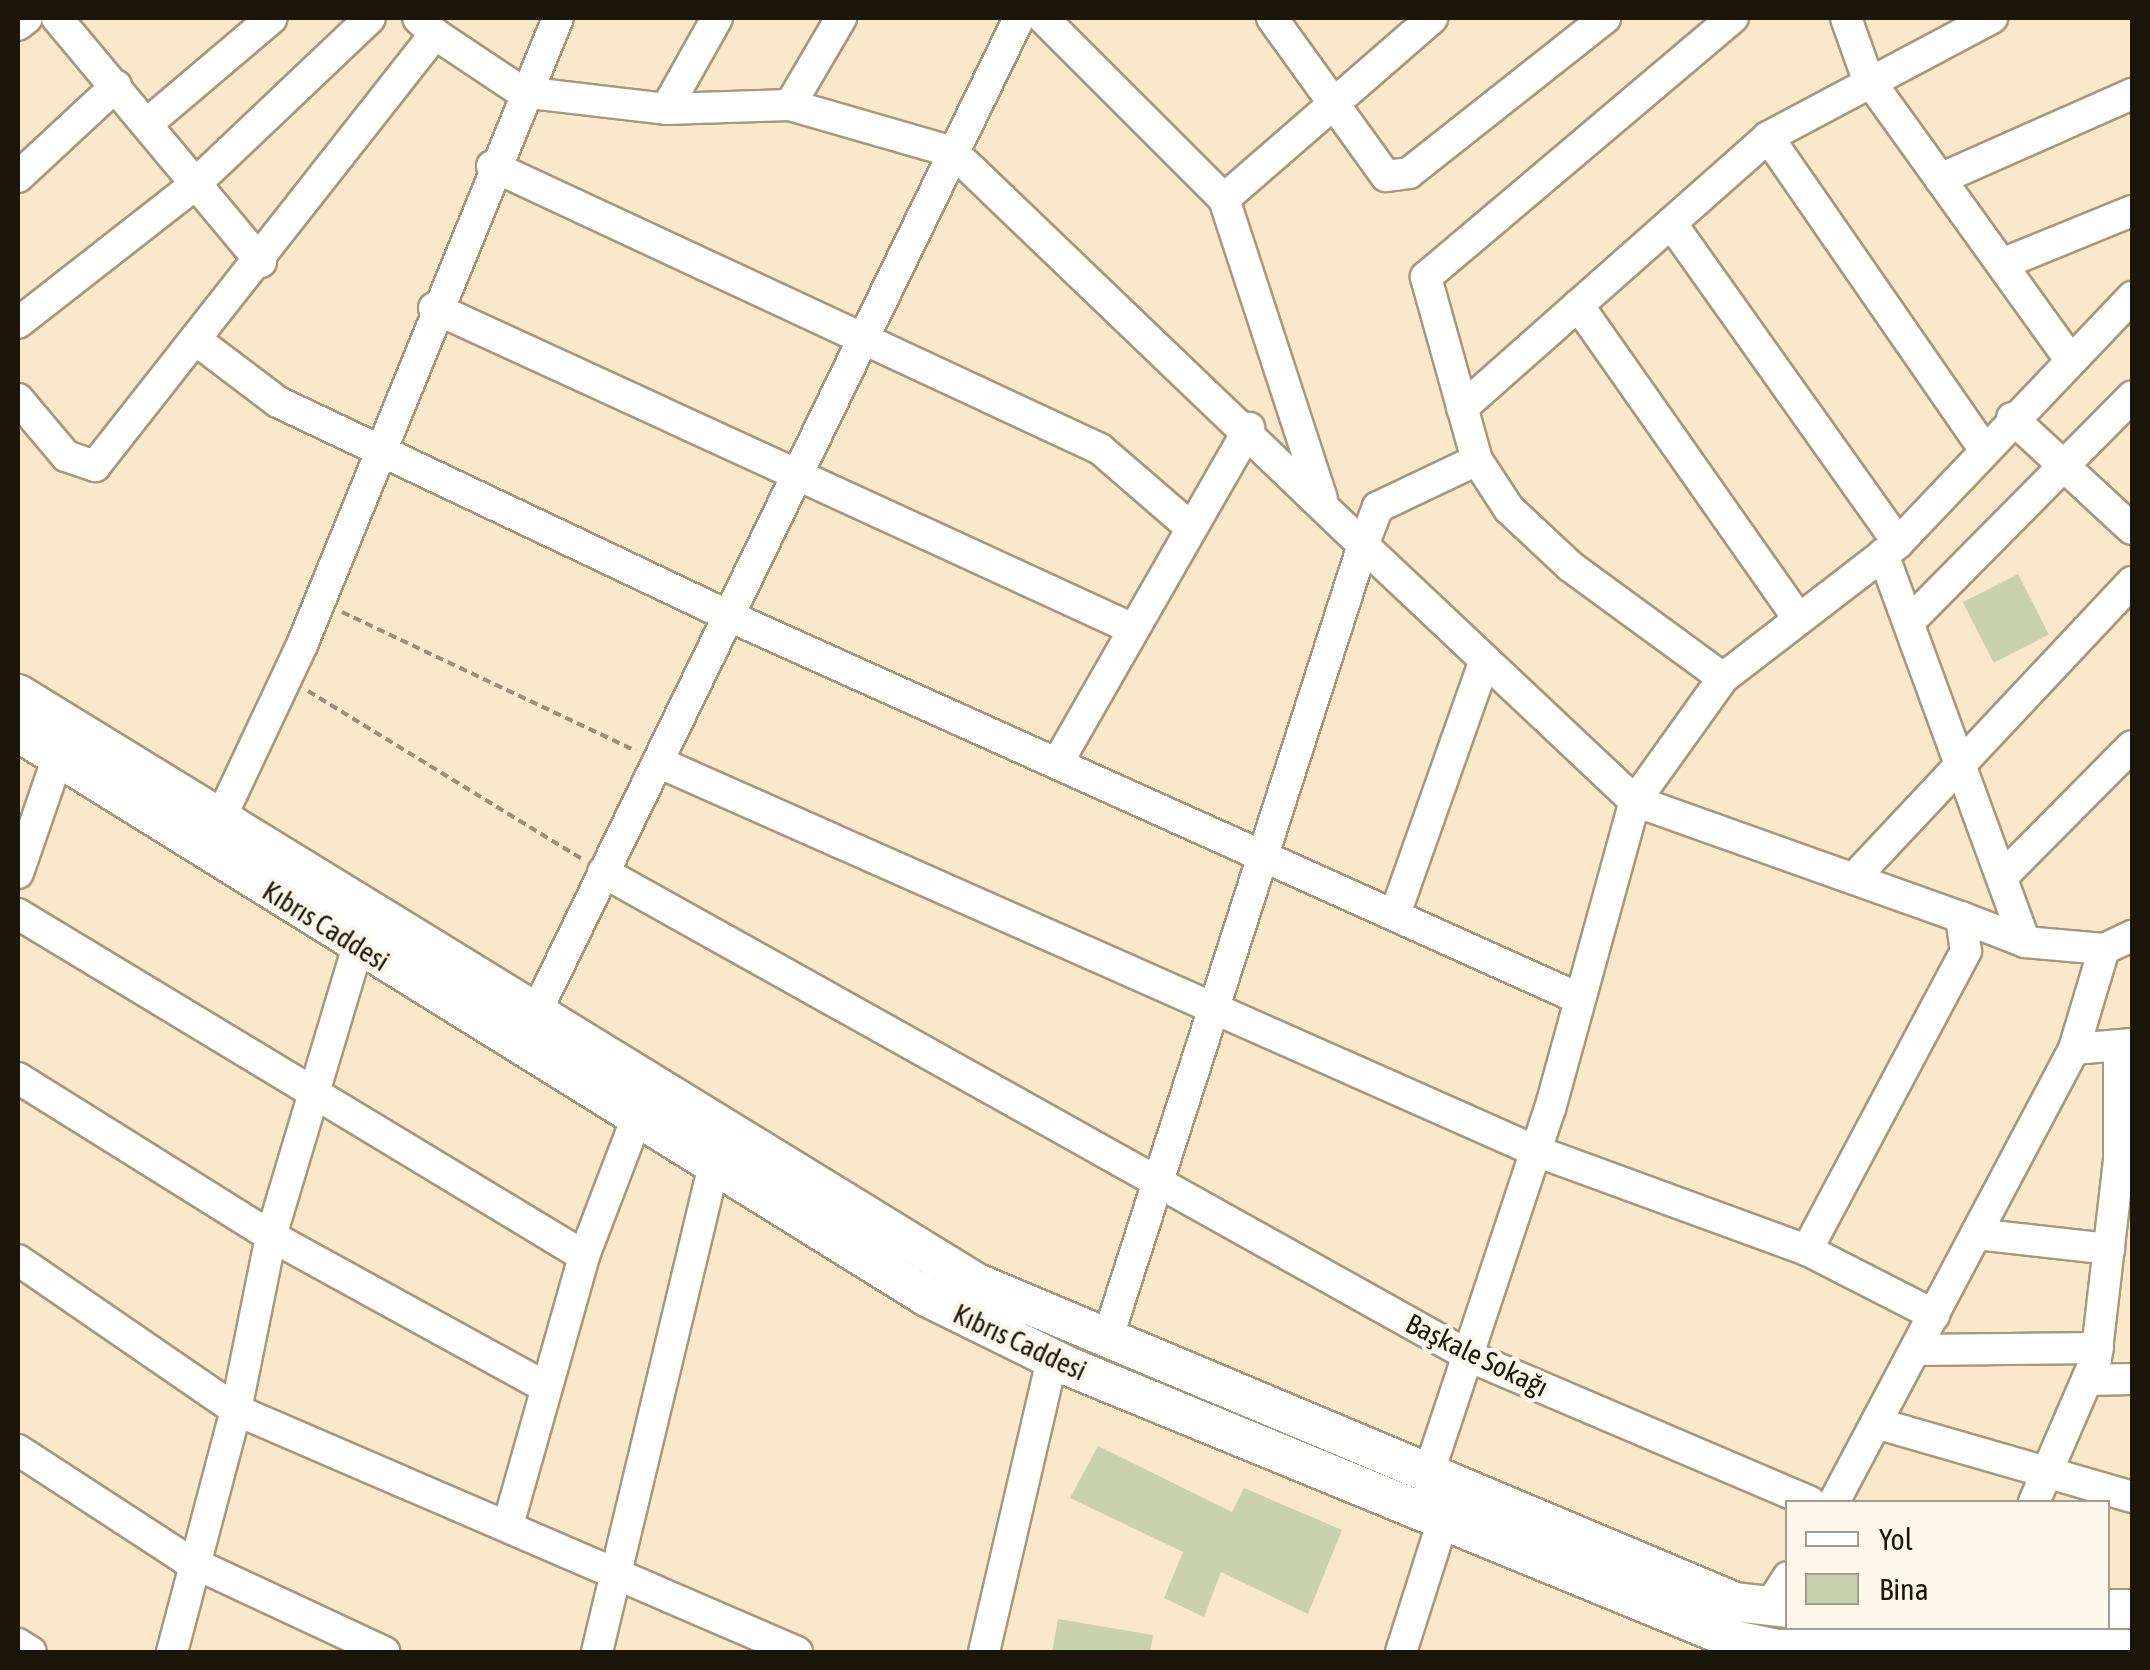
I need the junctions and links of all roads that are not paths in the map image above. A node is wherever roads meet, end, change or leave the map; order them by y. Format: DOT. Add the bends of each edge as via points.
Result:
graph roads {
  1 [pos="27,18"];
  2 [pos="57,18"];
  3 [pos="272,18"];
  4 [pos="370,18"];
  5 [pos="558,18"];
  6 [pos="717,18"];
  7 [pos="841,18"];
  8 [pos="1019,18"];
  9 [pos="1043,18"];
  10 [pos="1273,18"];
  11 [pos="1432,18"];
  12 [pos="1605,18"];
  13 [pos="1733,18"];
  14 [pos="1846,18"];
  15 [pos="1992,18"];
  16 [pos="18,25"];
  17 [pos="427,26"];
  18 [pos="1867,77"];
  19 [pos="116,86"];
  20 [pos="522,92"];
  21 [pos="2132,94"];
  22 [pos="1338,103"];
  23 [pos="790,105"];
  24 [pos="666,109"];
  25 [pos="148,123"];
  26 [pos="1768,136"];
  27 [pos="953,152"];
  28 [pos="492,166"];
  29 [pos="18,177"];
  30 [pos="1940,179"];
  31 [pos="192,186"];
  32 [pos="1224,200"];
  33 [pos="2132,211"];
  34 [pos="1671,223"];
  35 [pos="262,262"];
  36 [pos="2002,264"];
  37 [pos="2132,297"];
  38 [pos="1578,305"];
  39 [pos="434,308"];
  40 [pos="18,323"];
  41 [pos="864,334"];
  42 [pos="196,340"];
  43 [pos="2070,359"];
  44 [pos="2132,397"];
  45 [pos="18,399"];
  46 [pos="1462,408"];
  47 [pos="2012,418"];
  48 [pos="1249,428"];
  49 [pos="1983,446"];
  50 [pos="381,449"];
  51 [pos="1477,460"];
  52 [pos="2064,466"];
  53 [pos="797,474"];
  54 [pos="1325,506"];
  55 [pos="1188,526"];
  56 [pos="2132,529"];
  57 [pos="1364,545"];
  58 [pos="1890,548"];
  59 [pos="2132,582"];
  60 [pos="731,617"];
  61 [pos="1799,619"];
  62 [pos="1912,619"];
  63 [pos="1132,628"];
  64 [pos="1485,660"];
  65 [pos="1723,678"];
  66 [pos="18,694"];
  67 [pos="18,732"];
  68 [pos="2132,746"];
  69 [pos="58,757"];
  70 [pos="658,762"];
  71 [pos="1058,762"];
  72 [pos="1966,765"];
  73 [pos="1635,801"];
  74 [pos="220,817"];
  75 [pos="1263,852"];
  76 [pos="18,872"];
  77 [pos="603,872"];
  78 [pos="2003,876"];
  79 [pos="1854,878"];
  80 [pos="18,914"];
  81 [pos="1395,914"];
  82 [pos="1960,917"];
  83 [pos="2132,936"];
  84 [pos="2026,942"];
  85 [pos="358,946"];
  86 [pos="2104,949"];
  87 [pos="1580,999"];
  88 [pos="534,1009"];
  89 [pos="1212,1010"];
  90 [pos="2126,1045"];
  91 [pos="522,1046"];
  92 [pos="2074,1049"];
  93 [pos="18,1078"];
  94 [pos="314,1096"];
  95 [pos="636,1117"];
  96 [pos="1536,1150"];
  97 [pos="2126,1158"];
  98 [pos="713,1167"];
  99 [pos="1157,1179"];
  100 [pos="1976,1234"];
  101 [pos="271,1236"];
  102 [pos="1806,1250"];
  103 [pos="2109,1250"];
  104 [pos="584,1256"];
  105 [pos="18,1260"];
  106 [pos="2118,1306"];
  107 [pos="1934,1315"];
  108 [pos="1108,1337"];
  109 [pos="2098,1348"];
  110 [pos="1915,1350"];
  111 [pos="1473,1358"];
  112 [pos="1052,1359"];
  113 [pos="2132,1379"];
  114 [pos="2088,1380"];
  115 [pos="546,1387"];
  116 [pos="236,1410"];
  117 [pos="1876,1423"];
  118 [pos="18,1450"];
  119 [pos="1428,1474"];
  120 [pos="2040,1490"];
  121 [pos="2132,1497"];
  122 [pos="1805,1500"];
  123 [pos="1835,1500"];
  124 [pos="1442,1520"];
  125 [pos="508,1525"];
  126 [pos="196,1564"];
  127 [pos="621,1573"];
  128 [pos="1781,1598"];
  129 [pos="18,1644"];
  130 [pos="2132,1649"];
  131 [pos="2080,1651"];
  132 [pos="31,1652"];
  133 [pos="172,1652"];
  134 [pos="384,1652"];
  135 [pos="597,1652"];
  136 [pos="797,1652"];
  137 [pos="984,1652"];
  138 [pos="1401,1652"];
  1 -- 16 [label="street"];
  2 -- 19 [label="street"];
  3 -- 25 [label="street"];
  4 -- 31 [label="street"];
  5 -- 20 [label="street"];
  6 -- 24 [label="street"];
  7 -- 23 [label="street"];
  8 -- 27 [label="street"];
  9 -- 32 [label="street"];
  10 -- 22 [label="street"];
  11 -- 22 [label="street"];
  12 -- 22 [label="street" via="1408,173 1386,176"];
  13 -- 46 [label="street" via="1426,277"];
  14 -- 18 [label="street"];
  15 -- 18 [label="street"];
  17 -- 20 [label="street"];
  17 -- 35 [label="street"];
  18 -- 26 [label="street"];
  18 -- 30 [label="street"];
  19 -- 25 [label="street"];
  19 -- 29 [label="street"];
  20 -- 24 [label="street"];
  20 -- 28 [label="street"];
  21 -- 30 [label="street"];
  22 -- 32 [label="street"];
  23 -- 24 [label="street"];
  23 -- 27 [label="street"];
  25 -- 31 [label="street"];
  26 -- 34 [label="street"];
  26 -- 49 [label="street"];
  27 -- 41 [label="street"];
  27 -- 48 [label="street"];
  28 -- 39 [label="street"];
  28 -- 41 [label="street"];
  30 -- 36 [label="street"];
  31 -- 35 [label="street"];
  31 -- 40 [label="street"];
  32 -- 54 [label="street"];
  33 -- 36 [label="street"];
  34 -- 38 [label="street"];
  34 -- 58 [label="street"];
  35 -- 42 [label="street"];
  36 -- 43 [label="street"];
  37 -- 43 [label="street"];
  38 -- 46 [label="street"];
  38 -- 61 [label="street"];
  39 -- 50 [label="street"];
  39 -- 53 [label="street"];
  41 -- 53 [label="street"];
  41 -- 55 [label="street" via="1100,449"];
  42 -- 45 [label="street" via="94,466 66,456"];
  42 -- 50 [label="street" via="278,402"];
  43 -- 47 [label="street"];
  44 -- 52 [label="street"];
  46 -- 51 [label="street"];
  47 -- 49 [label="street"];
  47 -- 52 [label="street"];
  48 -- 54 [label="street"];
  48 -- 55 [label="street"];
  49 -- 58 [label="street"];
  50 -- 60 [label="street"];
  50 -- 74 [label="street"];
  51 -- 57 [label="street" via="1378,507"];
  51 -- 65 [label="street" via="1510,510 1570,566"];
  52 -- 56 [label="street"];
  52 -- 62 [label="street"];
  53 -- 60 [label="street"];
  53 -- 63 [label="street"];
  54 -- 57 [label="street"];
  55 -- 63 [label="street"];
  57 -- 64 [label="street"];
  57 -- 75 [label="street"];
  58 -- 61 [label="street"];
  58 -- 62 [label="street"];
  59 -- 72 [label="street"];
  60 -- 70 [label="street"];
  60 -- 71 [label="street"];
  61 -- 65 [label="street"];
  62 -- 72 [label="street"];
  63 -- 71 [label="street"];
  64 -- 73 [label="street"];
  64 -- 81 [label="street"];
  65 -- 73 [label="street"];
  66 -- 74 [label="main road"];
  67 -- 69 [label="main road, Kıbrıs Caddesi"];
  68 -- 78 [label="street"];
  69 -- 76 [label="street"];
  69 -- 85 [label="main road, Kıbrıs Caddesi"];
  70 -- 77 [label="street"];
  70 -- 89 [label="street"];
  71 -- 75 [label="street"];
  72 -- 78 [label="street"];
  72 -- 79 [label="street"];
  73 -- 79 [label="street"];
  73 -- 87 [label="street"];
  74 -- 88 [label="main road"];
  75 -- 81 [label="street"];
  75 -- 89 [label="street"];
  77 -- 88 [label="street"];
  77 -- 99 [label="street, Başkale Sokağı"];
  78 -- 84 [label="street"];
  79 -- 82 [label="street"];
  80 -- 94 [label="street"];
  81 -- 87 [label="street"];
  82 -- 84 [label="street"];
  82 -- 102 [label="street" via="1966,950"];
  83 -- 86 [label="street"];
  84 -- 86 [label="street"];
  85 -- 91 [label="main road, Kıbrıs Caddesi"];
  85 -- 94 [label="street"];
  86 -- 92 [label="street"];
  87 -- 96 [label="street"];
  88 -- 91 [label="street"];
  88 -- 108 [label="main road" via="953,1270"];
  89 -- 96 [label="street"];
  89 -- 99 [label="street"];
  90 -- 92 [label="street"];
  90 -- 97 [label="street"];
  91 -- 95 [label="main road, Kıbrıs Caddesi"];
  92 -- 100 [label="street"];
  93 -- 101 [label="street"];
  94 -- 101 [label="street"];
  94 -- 104 [label="street"];
  95 -- 98 [label="main road, Kıbrıs Caddesi"];
  95 -- 104 [label="street"];
  96 -- 102 [label="street"];
  96 -- 111 [label="street"];
  97 -- 103 [label="street"];
  98 -- 112 [label="main road, Kıbrıs Caddesi" via="927,1297"];
  98 -- 127 [label="street"];
  99 -- 108 [label="street"];
  99 -- 111 [label="street, Başkale Sokağı"];
  100 -- 103 [label="street"];
  100 -- 107 [label="street"];
  101 -- 115 [label="street"];
  101 -- 116 [label="street"];
  102 -- 107 [label="street"];
  103 -- 106 [label="street"];
  104 -- 115 [label="street"];
  105 -- 116 [label="street"];
  106 -- 109 [label="street"];
  107 -- 110 [label="street"];
  108 -- 119 [label="main road"];
  109 -- 110 [label="street"];
  109 -- 114 [label="street"];
  110 -- 117 [label="street"];
  111 -- 119 [label="street"];
  111 -- 122 [label="street, Başkale Sokağı"];
  112 -- 124 [label="main road, Kıbrıs Caddesi"];
  112 -- 137 [label="street"];
  113 -- 114 [label="street"];
  114 -- 120 [label="street"];
  115 -- 125 [label="street"];
  116 -- 125 [label="street"];
  116 -- 126 [label="street"];
  117 -- 120 [label="street"];
  117 -- 123 [label="street"];
  118 -- 126 [label="street"];
  119 -- 124 [label="street"];
  119 -- 128 [label="main road"];
  120 -- 121 [label="street"];
  124 -- 131 [label="main road, Kıbrıs Caddesi" via="1754,1645"];
  124 -- 138 [label="street"];
  125 -- 127 [label="street"];
  126 -- 133 [label="street"];
  126 -- 134 [label="street"];
  127 -- 135 [label="street"];
  127 -- 136 [label="street"];
  129 -- 132 [label="street"];
  130 -- 131 [label="main road, Kıbrıs Caddesi"];
}
